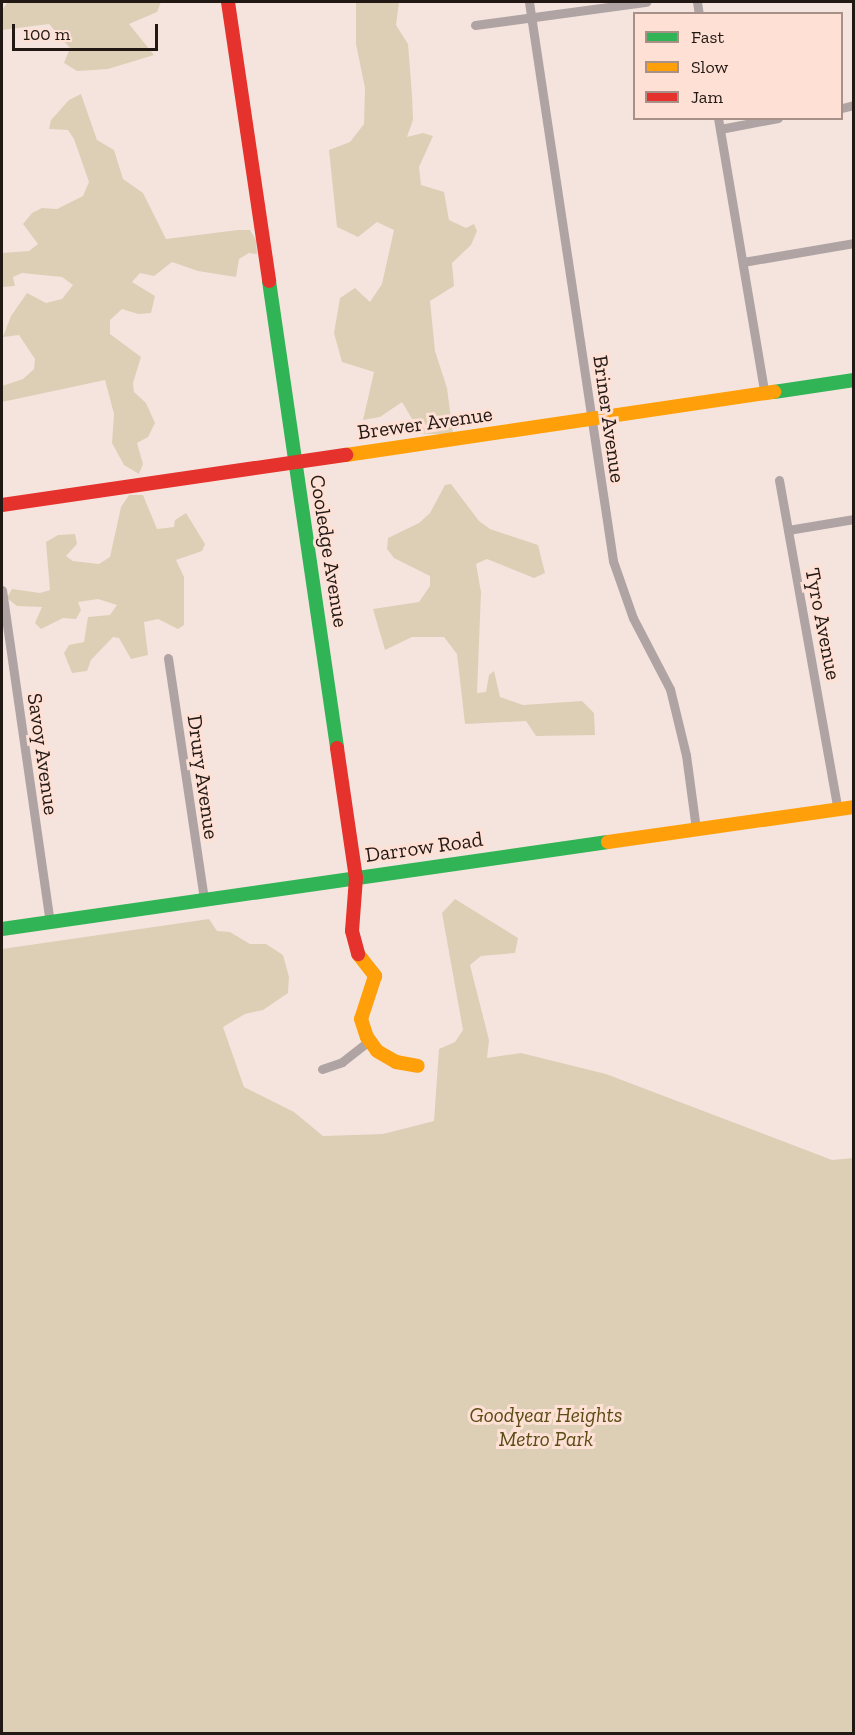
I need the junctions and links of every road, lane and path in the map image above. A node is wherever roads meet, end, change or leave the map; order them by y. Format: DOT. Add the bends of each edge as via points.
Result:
graph roads {
  1 [pos="228,2"];
  2 [pos="530,2"];
  3 [pos="646,2"];
  4 [pos="532,19"];
  5 [pos="475,25"];
  6 [pos="758,120"];
  7 [pos="719,124"];
  8 [pos="854,243"];
  9 [pos="743,262"];
  10 [pos="854,380"];
  11 [pos="765,395"];
  12 [pos="591,421"];
  13 [pos="294,463"];
  14 [pos="779,480"];
  15 [pos="2,505"];
  16 [pos="854,519"];
  17 [pos="788,530"];
  18 [pos="2,590"];
  19 [pos="168,658"];
  20 [pos="854,807"];
  21 [pos="838,810"];
  22 [pos="696,829"];
  23 [pos="356,878"];
  24 [pos="204,900"];
  25 [pos="50,922"];
  26 [pos="2,929"];
  27 [pos="369,1041"];
  28 [pos="418,1066"];
  29 [pos="322,1069"];
  1 -- 13 [label="street, Cooledge Avenue"];
  2 -- 4 [label="street, Briner Avenue"];
  3 -- 4 [label="street"];
  4 -- 5 [label="street"];
  4 -- 12 [label="street, Briner Avenue"];
  6 -- 7 [label="street"];
  7 -- 9 [label="street"];
  8 -- 9 [label="street"];
  9 -- 11 [label="street"];
  10 -- 11 [label="street, Brewer Avenue"];
  11 -- 12 [label="street, Brewer Avenue"];
  12 -- 13 [label="street, Brewer Avenue"];
  12 -- 22 [label="street, Briner Avenue" via="617,575 673,698"];
  13 -- 15 [label="street, Brewer Avenue"];
  13 -- 23 [label="street, Cooledge Avenue"];
  14 -- 17 [label="street, Tyro Avenue"];
  16 -- 17 [label="street"];
  17 -- 21 [label="street, Tyro Avenue"];
  18 -- 25 [label="street, Savoy Avenue"];
  19 -- 24 [label="street, Drury Avenue"];
  20 -- 21 [label="street, Darrow Road"];
  21 -- 22 [label="street, Darrow Road"];
  22 -- 23 [label="street, Darrow Road"];
  23 -- 24 [label="street, Darrow Road"];
  23 -- 27 [label="street, Cooledge Avenue" via="352,924 355,946 375,976 362,1011"];
  24 -- 25 [label="street, Darrow Road"];
  25 -- 26 [label="street, Darrow Road"];
  27 -- 28 [label="street" via="385,1058"];
  27 -- 29 [label="street" via="342,1062"];
}
